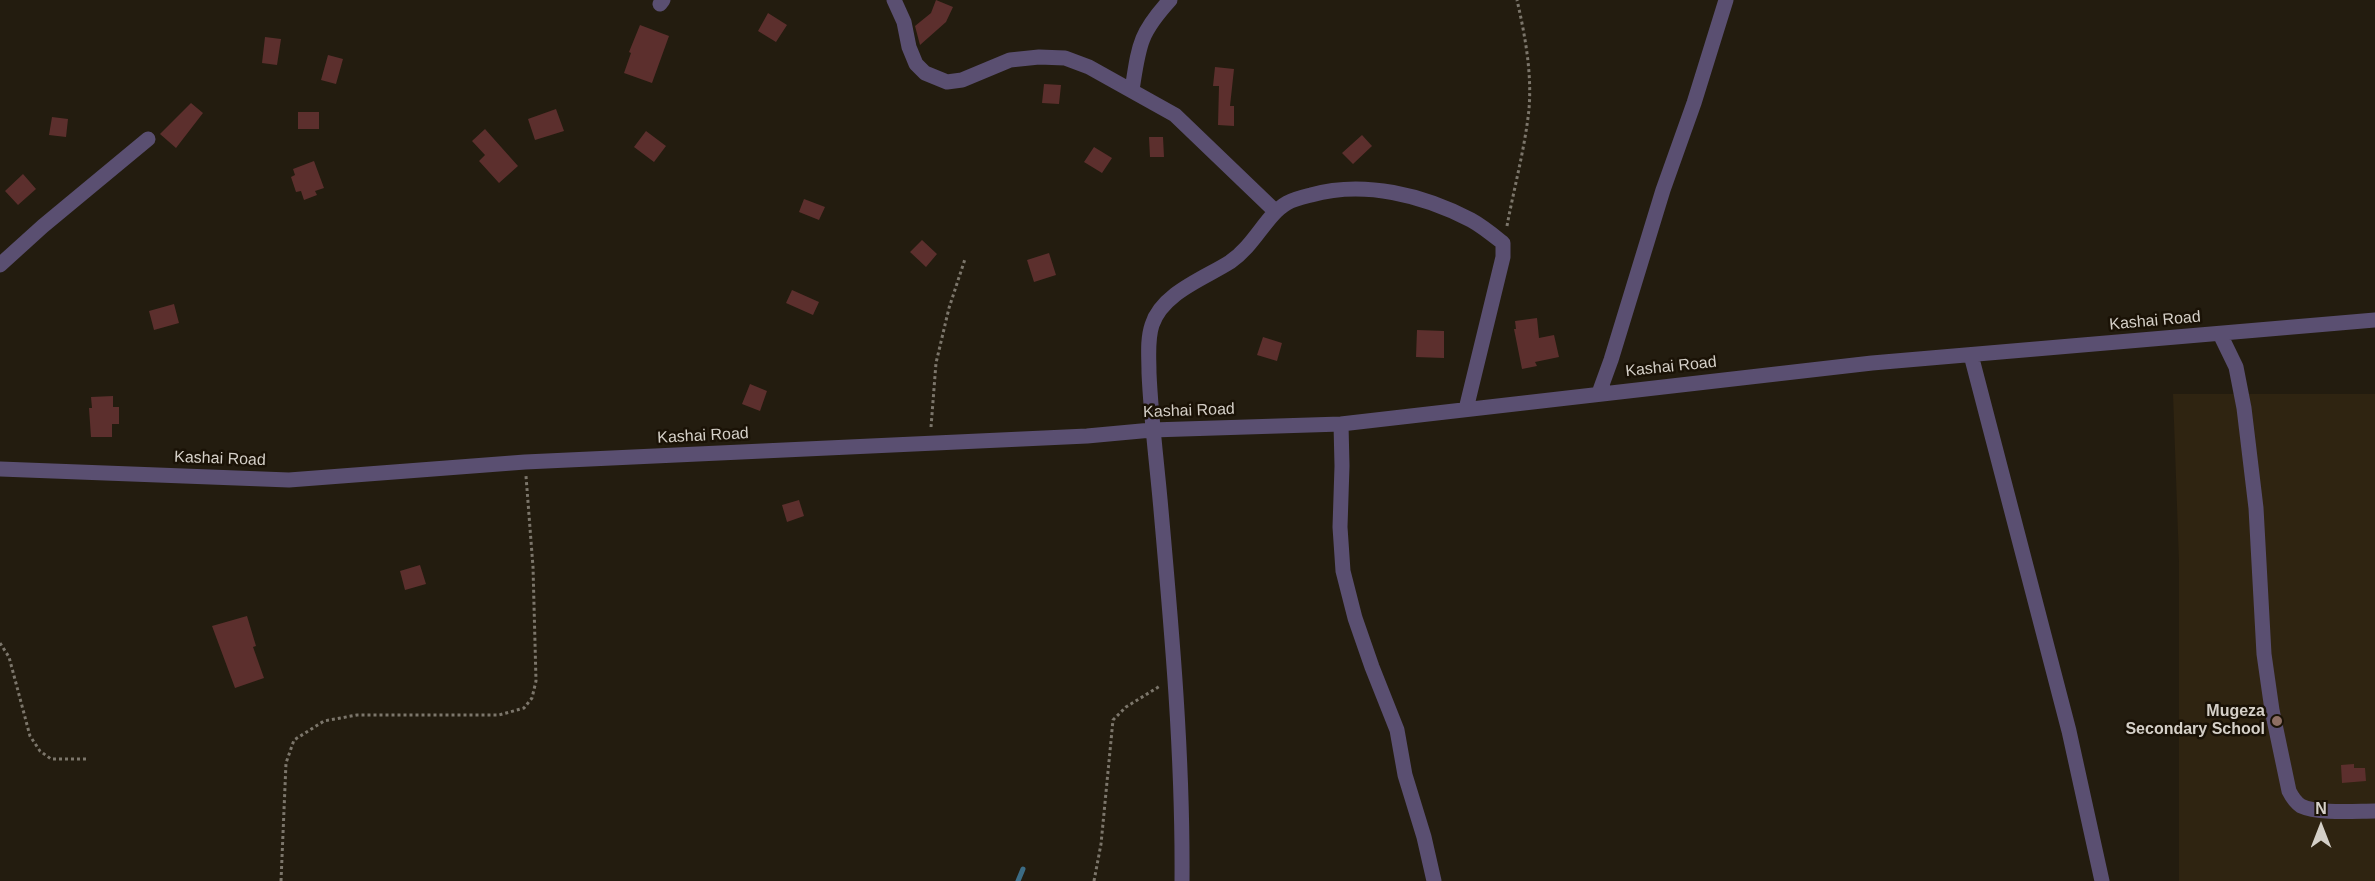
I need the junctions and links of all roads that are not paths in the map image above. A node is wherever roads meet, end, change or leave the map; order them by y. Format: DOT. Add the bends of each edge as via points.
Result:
graph roads {
  1 [pos="894,0"];
  2 [pos="1170,0"];
  3 [pos="1726,0"];
  4 [pos="1132,90"];
  5 [pos="148,139"];
  6 [pos="1275,212"];
  7 [pos="0,265"];
  8 [pos="2375,320"];
  9 [pos="2220,334"];
  10 [pos="1971,355"];
  11 [pos="1599,393"];
  12 [pos="1466,409"];
  13 [pos="1341,424"];
  14 [pos="1152,429"];
  15 [pos="0,469"];
  16 [pos="2375,811"];
  17 [pos="1182,881"];
  18 [pos="1434,881"];
  19 [pos="2102,881"];
  1 -- 4 [label="street" via="916,64 937,79 962,80 1010,60 1065,58"];
  2 -- 4 [label="street" via="1142,39"];
  3 -- 11 [label="street"];
  4 -- 6 [label="street" via="1175,115"];
  5 -- 7 [label="street"];
  6 -- 12 [label="street" via="1289,201 1320,193 1358,188 1382,190 1430,203 1472,221 1503,243 1503,257"];
  6 -- 14 [label="street" via="1240,255 1175,296 1152,324 1148,344"];
  8 -- 9 [label="street, Kashai Road"];
  9 -- 10 [label="street, Kashai Road"];
  9 -- 16 [label="street" via="2236,368 2244,408 2256,508 2264,654 2289,790 2300,805 2312,809"];
  10 -- 11 [label="street, Kashai Road"];
  10 -- 19 [label="street" via="2069,731"];
  11 -- 12 [label="street, Kashai Road"];
  12 -- 13 [label="street, Kashai Road"];
  13 -- 14 [label="street, Kashai Road"];
  13 -- 18 [label="street" via="1343,571 1355,618 1397,730"];
  14 -- 15 [label="street, Kashai Road" via="1088,436 525,462 289,480"];
  14 -- 17 [label="street" via="1174,668"];
}
